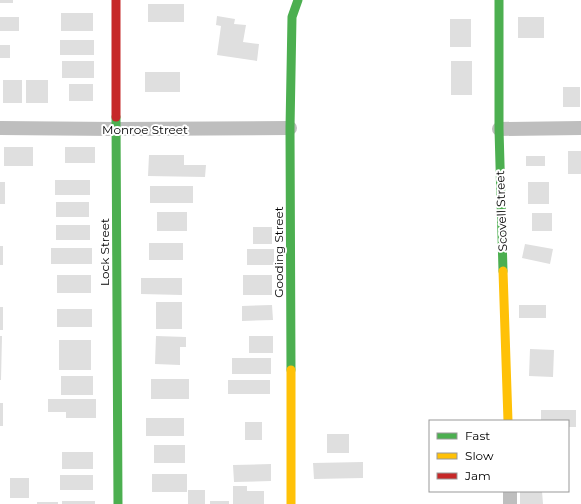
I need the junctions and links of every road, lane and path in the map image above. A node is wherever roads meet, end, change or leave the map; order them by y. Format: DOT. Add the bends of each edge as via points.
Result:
graph roads {
  1 [pos="116,0"];
  2 [pos="298,0"];
  3 [pos="499,0"];
  4 [pos="0,128"];
  5 [pos="290,128"];
  6 [pos="581,128"];
  7 [pos="116,129"];
  8 [pos="499,129"];
  9 [pos="508,420"];
  10 [pos="510,492"];
  11 [pos="118,504"];
  12 [pos="291,504"];
  13 [pos="510,504"];
  1 -- 7 [label="street, Lock Street"];
  2 -- 5 [label="street, Gooding Street" via="292,17"];
  3 -- 8 [label="street, Scovell Street"];
  4 -- 7 [label="street, Monroe Street"];
  5 -- 7 [label="street, Monroe Street"];
  5 -- 12 [label="street, Gooding Street"];
  6 -- 8 [label="street"];
  7 -- 11 [label="street, Lock Street"];
  8 -- 9 [label="street, Scovell Street"];
  10 -- 13 [label="street"];
}
